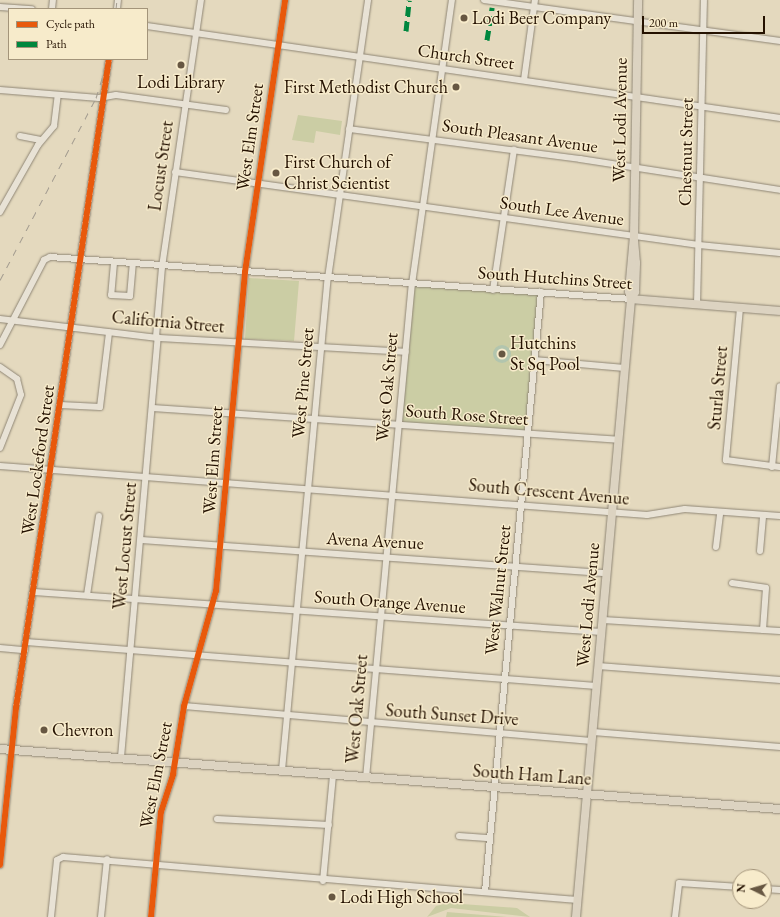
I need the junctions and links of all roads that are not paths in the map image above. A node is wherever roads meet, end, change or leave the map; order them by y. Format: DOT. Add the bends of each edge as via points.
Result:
graph roads {
  1 [pos="201,0"];
  2 [pos="285,0"];
  3 [pos="368,0"];
  4 [pos="452,0"];
  5 [pos="484,0"];
  6 [pos="535,0"];
  7 [pos="638,0"];
  8 [pos="704,0"];
  9 [pos="0,7"];
  10 [pos="534,7"];
  11 [pos="16,8"];
  12 [pos="638,22"];
  13 [pos="148,26"];
  14 [pos="703,32"];
  15 [pos="196,33"];
  16 [pos="780,41"];
  17 [pos="278,45"];
  18 [pos="360,57"];
  19 [pos="109,60"];
  20 [pos="442,68"];
  21 [pos="524,80"];
  22 [pos="0,90"];
  23 [pos="58,95"];
  24 [pos="104,97"];
  25 [pos="636,98"];
  26 [pos="185,105"];
  27 [pos="702,107"];
  28 [pos="226,110"];
  29 [pos="780,118"];
  30 [pos="350,129"];
  31 [pos="20,136"];
  32 [pos="431,138"];
  33 [pos="41,140"];
  34 [pos="514,150"];
  35 [pos="634,168"];
  36 [pos="175,172"];
  37 [pos="700,177"];
  38 [pos="258,183"];
  39 [pos="780,190"];
  40 [pos="340,195"];
  41 [pos="422,207"];
  42 [pos="0,212"];
  43 [pos="504,218"];
  44 [pos="634,238"];
  45 [pos="699,245"];
  46 [pos="780,253"];
  47 [pos="82,260"];
  48 [pos="114,263"];
  49 [pos="133,264"];
  50 [pos="162,267"];
  51 [pos="245,272"];
  52 [pos="328,278"];
  53 [pos="412,284"];
  54 [pos="494,290"];
  55 [pos="541,292"];
  56 [pos="632,297"];
  57 [pos="697,305"];
  58 [pos="740,308"];
  59 [pos="780,311"];
  60 [pos="0,319"];
  61 [pos="15,321"];
  62 [pos="72,326"];
  63 [pos="108,333"];
  64 [pos="157,337"];
  65 [pos="238,343"];
  66 [pos="0,346"];
  67 [pos="321,347"];
  68 [pos="406,352"];
  69 [pos="534,360"];
  70 [pos="0,368"];
  71 [pos="625,368"];
  72 [pos="780,386"];
  73 [pos="60,405"];
  74 [pos="152,408"];
  75 [pos="232,414"];
  76 [pos="314,420"];
  77 [pos="399,425"];
  78 [pos="528,433"];
  79 [pos="619,440"];
  80 [pos="0,448"];
  81 [pos="0,466"];
  82 [pos="772,467"];
  83 [pos="780,468"];
  84 [pos="51,471"];
  85 [pos="146,478"];
  86 [pos="226,484"];
  87 [pos="308,491"];
  88 [pos="392,497"];
  89 [pos="522,505"];
  90 [pos="612,512"];
  91 [pos="720,512"];
  92 [pos="763,515"];
  93 [pos="99,516"];
  94 [pos="780,516"];
  95 [pos="141,540"];
  96 [pos="222,545"];
  97 [pos="716,547"];
  98 [pos="760,551"];
  99 [pos="302,552"];
  100 [pos="387,556"];
  101 [pos="516,566"];
  102 [pos="607,573"];
  103 [pos="732,583"];
  104 [pos="34,592"];
  105 [pos="88,595"];
  106 [pos="134,600"];
  107 [pos="214,604"];
  108 [pos="296,611"];
  109 [pos="381,616"];
  110 [pos="603,620"];
  111 [pos="510,625"];
  112 [pos="763,630"];
  113 [pos="780,631"];
  114 [pos="602,632"];
  115 [pos="26,642"];
  116 [pos="0,648"];
  117 [pos="25,650"];
  118 [pos="131,650"];
  119 [pos="199,655"];
  120 [pos="292,663"];
  121 [pos="598,666"];
  122 [pos="376,670"];
  123 [pos="504,680"];
  124 [pos="780,680"];
  125 [pos="596,686"];
  126 [pos="184,706"];
  127 [pos="286,716"];
  128 [pos="371,724"];
  129 [pos="593,732"];
  130 [pos="500,734"];
  131 [pos="592,741"];
  132 [pos="780,747"];
  133 [pos="0,749"];
  134 [pos="12,749"];
  135 [pos="121,757"];
  136 [pos="175,761"];
  137 [pos="282,770"];
  138 [pos="333,775"];
  139 [pos="366,778"];
  140 [pos="495,789"];
  141 [pos="586,795"];
  142 [pos="780,809"];
  143 [pos="217,819"];
  144 [pos="329,825"];
  145 [pos="2,827"];
  146 [pos="459,836"];
  147 [pos="490,838"];
  148 [pos="107,859"];
  149 [pos="156,862"];
  150 [pos="0,865"];
  151 [pos="323,881"];
  152 [pos="732,886"];
  153 [pos="484,892"];
  154 [pos="577,900"];
  155 [pos="51,917"];
  156 [pos="101,917"];
  157 [pos="151,917"];
  158 [pos="576,917"];
  159 [pos="675,917"];
  1 -- 15 [label="street, Locust Street"];
  2 -- 17 [label="street, West Elm Street"];
  3 -- 18 [label="street, West Pine Street"];
  4 -- 20 [label="street, West Oak Street"];
  5 -- 10 [label="street"];
  6 -- 10 [label="street"];
  7 -- 12 [label="main road, West Lodi Avenue"];
  8 -- 14 [label="street, Chestnut Street"];
  9 -- 11 [label="street"];
  10 -- 12 [label="street"];
  10 -- 21 [label="street"];
  12 -- 14 [label="street"];
  12 -- 25 [label="main road, West Lodi Avenue"];
  13 -- 15 [label="street, Church Street"];
  14 -- 16 [label="street"];
  14 -- 27 [label="street, Chestnut Street"];
  15 -- 17 [label="street, Church Street"];
  15 -- 26 [label="street, Locust Street"];
  17 -- 18 [label="street, Church Street"];
  17 -- 38 [label="street, West Elm Street"];
  18 -- 20 [label="street, Church Street"];
  18 -- 30 [label="street, West Pine Street"];
  19 -- 24 [label="street, West Lockeford Street"];
  20 -- 21 [label="street, Church Street"];
  20 -- 32 [label="street, West Oak Street"];
  21 -- 25 [label="street, Church Street"];
  22 -- 23 [label="street"];
  23 -- 24 [label="street"];
  23 -- 33 [label="street" via="56,121"];
  24 -- 26 [label="street" via="116,95"];
  24 -- 47 [label="street, West Lockeford Street"];
  25 -- 27 [label="street, Church Street"];
  25 -- 35 [label="main road, West Lodi Avenue"];
  26 -- 28 [label="street"];
  26 -- 36 [label="street, Locust Street"];
  27 -- 29 [label="street, Church Street"];
  27 -- 37 [label="street, Chestnut Street"];
  30 -- 32 [label="street, South Pleasant Avenue"];
  30 -- 40 [label="street, West Pine Street"];
  31 -- 33 [label="street"];
  32 -- 34 [label="street, South Pleasant Avenue"];
  32 -- 41 [label="street, West Oak Street"];
  33 -- 42 [label="street"];
  34 -- 35 [label="street, South Pleasant Avenue"];
  34 -- 43 [label="street"];
  35 -- 37 [label="street, South Pleasant Avenue"];
  35 -- 44 [label="main road, West Lodi Avenue"];
  36 -- 38 [label="street, South Lee Avenue"];
  36 -- 50 [label="street, Locust Street"];
  37 -- 39 [label="street, South Pleasant Avenue"];
  37 -- 45 [label="street, Chestnut Street"];
  38 -- 40 [label="street, South Lee Avenue"];
  38 -- 51 [label="street, West Elm Street"];
  40 -- 41 [label="street, South Lee Avenue"];
  40 -- 52 [label="street, West Pine Street"];
  41 -- 43 [label="street, South Lee Avenue"];
  41 -- 53 [label="street, West Oak Street"];
  43 -- 44 [label="street, South Lee Avenue"];
  43 -- 54 [label="street"];
  44 -- 45 [label="street, South Lee Avenue"];
  44 -- 56 [label="main road, West Lodi Avenue" via="630,243 628,291"];
  45 -- 46 [label="street, South Lee Avenue"];
  45 -- 57 [label="street, Chestnut Street"];
  47 -- 48 [label="street, South Hutchins Street"];
  47 -- 61 [label="street, South Hutchins Street" via="50,257 44,260"];
  47 -- 62 [label="street, West Lockeford Street"];
  48 -- 49 [label="street, South Hutchins Street"];
  48 -- 49 [label="street" via="111,295 130,296"];
  49 -- 50 [label="street, South Hutchins Street"];
  50 -- 51 [label="street, South Hutchins Street"];
  50 -- 64 [label="street, Locust Street"];
  51 -- 52 [label="street, South Hutchins Street"];
  51 -- 65 [label="street, West Elm Street"];
  52 -- 53 [label="street, South Hutchins Street"];
  52 -- 67 [label="street, West Pine Street"];
  53 -- 54 [label="street, South Hutchins Street"];
  53 -- 68 [label="street, West Oak Street"];
  54 -- 55 [label="street, South Hutchins Street"];
  55 -- 56 [label="street, South Hutchins Street"];
  55 -- 69 [label="street, West Walnut Street"];
  56 -- 57 [label="main road, South Hutchins Street"];
  56 -- 71 [label="main road, West Lodi Avenue"];
  57 -- 58 [label="main road, South Hutchins Street"];
  58 -- 59 [label="main road, South Hutchins Street"];
  58 -- 82 [label="street, Sturla Street" via="726,460 736,464"];
  60 -- 61 [label="street, California Street"];
  61 -- 62 [label="street, California Street"];
  61 -- 66 [label="street"];
  62 -- 63 [label="street, California Street"];
  62 -- 73 [label="street, West Lockeford Street"];
  63 -- 64 [label="street, California Street"];
  63 -- 73 [label="street" via="100,407"];
  64 -- 65 [label="street, California Street"];
  64 -- 74 [label="street, West Locust Street"];
  65 -- 67 [label="street, California Street"];
  65 -- 75 [label="street, West Elm Street"];
  67 -- 68 [label="street, California Street"];
  67 -- 76 [label="street, West Pine Street"];
  68 -- 77 [label="street, West Oak Street"];
  69 -- 71 [label="street"];
  69 -- 78 [label="street, West Walnut Street"];
  70 -- 80 [label="street" via="17,379 21,395"];
  71 -- 79 [label="main road, West Lodi Avenue"];
  72 -- 82 [label="street"];
  73 -- 84 [label="street, West Lockeford Street"];
  74 -- 75 [label="street, South Rose Street"];
  74 -- 85 [label="street, West Locust Street"];
  75 -- 76 [label="street, South Rose Street"];
  75 -- 86 [label="street, West Elm Street"];
  76 -- 77 [label="street, South Rose Street"];
  76 -- 87 [label="street, West Pine Street"];
  77 -- 78 [label="street, South Rose Street"];
  77 -- 88 [label="street, West Oak Street"];
  78 -- 79 [label="street, South Rose Street"];
  78 -- 89 [label="street, West Walnut Street"];
  79 -- 90 [label="main road, West Lodi Avenue"];
  81 -- 84 [label="street, South Crescent Avenue"];
  82 -- 83 [label="street"];
  84 -- 85 [label="street, South Crescent Avenue"];
  84 -- 104 [label="street, West Lockeford Street"];
  85 -- 86 [label="street, South Crescent Avenue"];
  85 -- 95 [label="street, West Locust Street"];
  86 -- 87 [label="street, South Crescent Avenue"];
  86 -- 96 [label="street, West Elm Street"];
  87 -- 88 [label="street, South Crescent Avenue"];
  87 -- 99 [label="street, West Pine Street"];
  88 -- 89 [label="street, South Crescent Avenue"];
  88 -- 100 [label="street, West Oak Street"];
  89 -- 90 [label="street, South Crescent Avenue"];
  89 -- 101 [label="street, West Walnut Street"];
  90 -- 91 [label="street, South Crescent Avenue" via="658,515 686,509"];
  90 -- 102 [label="main road, West Lodi Avenue"];
  91 -- 92 [label="street, South Crescent Avenue"];
  91 -- 97 [label="street"];
  92 -- 94 [label="street, South Crescent Avenue"];
  92 -- 98 [label="street"];
  93 -- 105 [label="street"];
  95 -- 96 [label="street, Avena Avenue"];
  95 -- 106 [label="street, West Locust Street"];
  96 -- 99 [label="street, Avena Avenue"];
  96 -- 107 [label="street, West Elm Street"];
  99 -- 100 [label="street, Avena Avenue"];
  99 -- 108 [label="street, West Pine Street"];
  100 -- 101 [label="street, Avena Avenue"];
  100 -- 109 [label="street, West Oak Street"];
  101 -- 102 [label="street, Avena Avenue"];
  101 -- 111 [label="street, West Walnut Street"];
  102 -- 110 [label="main road, West Lodi Avenue"];
  103 -- 112 [label="street" via="766,588"];
  104 -- 105 [label="street, South Orange Avenue"];
  104 -- 115 [label="street, West Lockeford Street"];
  105 -- 106 [label="street, South Orange Avenue"];
  106 -- 107 [label="street, South Orange Avenue"];
  106 -- 118 [label="street, West Locust Street"];
  107 -- 108 [label="street, South Orange Avenue"];
  107 -- 119 [label="street, West Elm Street"];
  108 -- 109 [label="street, South Orange Avenue"];
  108 -- 120 [label="street, West Pine Street"];
  109 -- 111 [label="street, South Orange Avenue"];
  109 -- 122 [label="street, West Oak Street"];
  110 -- 112 [label="street"];
  110 -- 114 [label="main road, West Lodi Avenue"];
  111 -- 114 [label="street, South Orange Avenue"];
  111 -- 123 [label="street, West Walnut Street"];
  112 -- 113 [label="street"];
  114 -- 121 [label="main road, West Lodi Avenue"];
  115 -- 117 [label="street, West Lockeford Street"];
  115 -- 118 [label="street"];
  116 -- 117 [label="street"];
  117 -- 134 [label="street, West Lockeford Street"];
  118 -- 119 [label="street"];
  118 -- 135 [label="street, West Locust Street"];
  119 -- 120 [label="street"];
  119 -- 126 [label="street, West Elm Street"];
  120 -- 122 [label="street"];
  120 -- 127 [label="street, West Pine Street"];
  121 -- 124 [label="street"];
  121 -- 125 [label="main road, West Lodi Avenue"];
  122 -- 123 [label="street"];
  122 -- 128 [label="street, West Oak Street"];
  123 -- 125 [label="street"];
  123 -- 130 [label="street, West Walnut Street"];
  125 -- 129 [label="main road, West Lodi Avenue"];
  126 -- 127 [label="street, South Sunset Drive"];
  126 -- 136 [label="street, West Elm Street"];
  127 -- 128 [label="street, South Sunset Drive"];
  127 -- 137 [label="street, West Pine Street"];
  128 -- 130 [label="street, South Sunset Drive"];
  128 -- 139 [label="street, West Oak Street"];
  129 -- 131 [label="main road, West Lodi Avenue"];
  129 -- 132 [label="street"];
  130 -- 131 [label="street, South Sunset Drive"];
  130 -- 140 [label="street, West Walnut Street"];
  131 -- 141 [label="main road, West Lodi Avenue"];
  133 -- 134 [label="main road, South Ham Lane"];
  134 -- 135 [label="main road, South Ham Lane"];
  134 -- 145 [label="street, West Lockeford Street"];
  135 -- 136 [label="main road, South Ham Lane"];
  136 -- 137 [label="main road, South Ham Lane"];
  136 -- 149 [label="street, West Elm Street" via="161,812"];
  137 -- 138 [label="main road, South Ham Lane"];
  138 -- 139 [label="main road, South Ham Lane"];
  138 -- 144 [label="street, West Oak Street"];
  139 -- 140 [label="main road, South Ham Lane"];
  140 -- 141 [label="main road, South Ham Lane"];
  140 -- 147 [label="street, West Walnut Street"];
  141 -- 142 [label="main road, South Ham Lane"];
  141 -- 154 [label="main road, West Lodi Avenue"];
  143 -- 144 [label="street"];
  144 -- 151 [label="street, West Oak Street"];
  145 -- 150 [label="street, West Lockeford Street"];
  146 -- 147 [label="street"];
  147 -- 153 [label="street, West Walnut Street"];
  148 -- 149 [label="street"];
  148 -- 155 [label="street" via="58,858"];
  148 -- 156 [label="street"];
  149 -- 151 [label="street"];
  149 -- 157 [label="street, West Elm Street"];
  151 -- 153 [label="street"];
  152 -- 159 [label="street" via="679,883"];
  153 -- 154 [label="street"];
  154 -- 158 [label="main road, West Lodi Avenue"];
}
